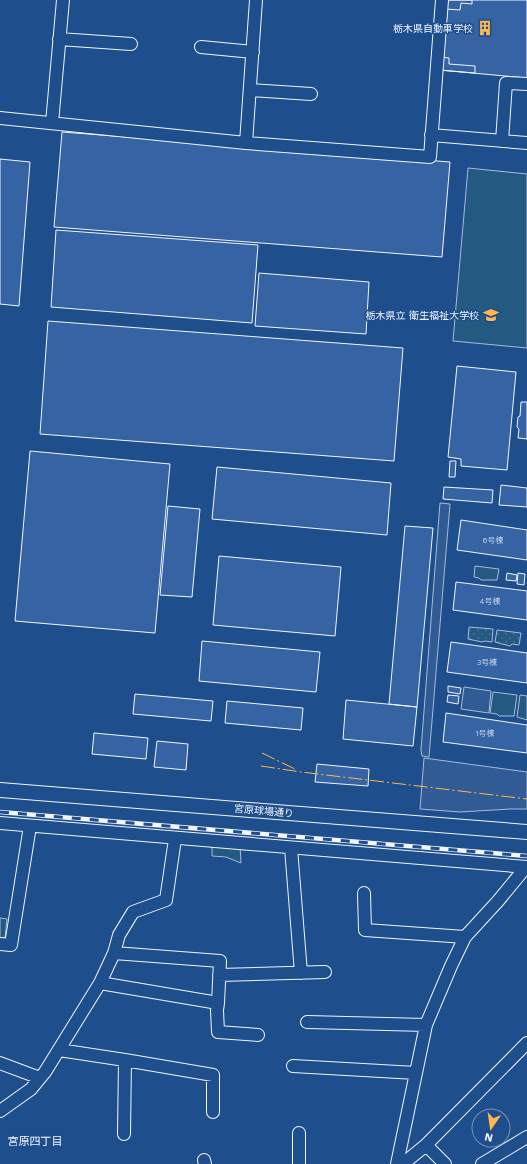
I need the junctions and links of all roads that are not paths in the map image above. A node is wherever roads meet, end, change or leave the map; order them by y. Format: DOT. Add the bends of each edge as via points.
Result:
graph roads {
  1 [pos="63,0"];
  2 [pos="256,0"];
  3 [pos="442,0"];
  4 [pos="59,39"];
  5 [pos="130,44"];
  6 [pos="201,47"];
  7 [pos="253,52"];
  8 [pos="527,84"];
  9 [pos="250,90"];
  10 [pos="311,94"];
  11 [pos="0,118"];
  12 [pos="52,124"];
  13 [pos="431,134"];
  14 [pos="502,141"];
  15 [pos="246,143"];
  16 [pos="527,143"];
  17 [pos="0,790"];
  18 [pos="0,823"];
  19 [pos="30,826"];
  20 [pos="527,832"];
  21 [pos="175,838"];
  22 [pos="291,848"];
  23 [pos="526,867"];
  24 [pos="364,893"];
  25 [pos="466,937"];
  26 [pos="0,944"];
  27 [pos="114,953"];
  28 [pos="325,972"];
  29 [pos="301,973"];
  30 [pos="219,976"];
  31 [pos="100,983"];
  32 [pos="218,1003"];
  33 [pos="307,1022"];
  34 [pos="426,1025"];
  35 [pos="258,1035"];
  36 [pos="527,1043"];
  37 [pos="58,1050"];
  38 [pos="125,1060"];
  39 [pos="0,1063"];
  40 [pos="293,1066"];
  41 [pos="416,1073"];
  42 [pos="40,1078"];
  43 [pos="0,1111"];
  44 [pos="213,1112"];
  45 [pos="299,1133"];
  46 [pos="124,1134"];
  47 [pos="527,1137"];
  48 [pos="426,1146"];
  49 [pos="299,1164"];
  50 [pos="397,1164"];
  51 [pos="403,1164"];
  52 [pos="445,1164"];
  53 [pos="482,1164"];
  1 -- 4 [label="street"];
  2 -- 7 [label="street"];
  3 -- 13 [label="street"];
  4 -- 5 [label="street"];
  4 -- 12 [label="street"];
  6 -- 7 [label="street"];
  7 -- 9 [label="street"];
  8 -- 14 [label="street" via="506,83"];
  9 -- 10 [label="street"];
  9 -- 15 [label="street"];
  11 -- 12 [label="street"];
  12 -- 15 [label="street"];
  13 -- 14 [label="street"];
  13 -- 15 [label="street" via="430,157"];
  14 -- 16 [label="street"];
  17 -- 20 [label="street, 宮原球場通り"];
  18 -- 19 [label="street"];
  19 -- 21 [label="street"];
  19 -- 26 [label="street" via="10,944"];
  21 -- 22 [label="street"];
  21 -- 27 [label="street" via="166,900 133,912 118,935"];
  22 -- 23 [label="street"];
  22 -- 29 [label="street"];
  23 -- 25 [label="street"];
  24 -- 25 [label="street" via="365,930"];
  25 -- 34 [label="street" via="450,966"];
  27 -- 30 [label="street" via="220,961"];
  27 -- 31 [label="street"];
  28 -- 29 [label="street"];
  29 -- 30 [label="street"];
  30 -- 32 [label="street"];
  31 -- 32 [label="street"];
  31 -- 37 [label="street"];
  32 -- 35 [label="street" via="218,1032"];
  33 -- 34 [label="street"];
  34 -- 41 [label="street"];
  36 -- 48 [label="street"];
  37 -- 38 [label="street"];
  37 -- 42 [label="street"];
  38 -- 44 [label="street" via="213,1075"];
  38 -- 46 [label="street"];
  39 -- 42 [label="street"];
  40 -- 41 [label="street"];
  41 -- 50 [label="street"];
  42 -- 43 [label="street" via="31,1089"];
  45 -- 49 [label="street"];
  47 -- 53 [label="street"];
  48 -- 51 [label="street"];
  48 -- 52 [label="street"];
}
